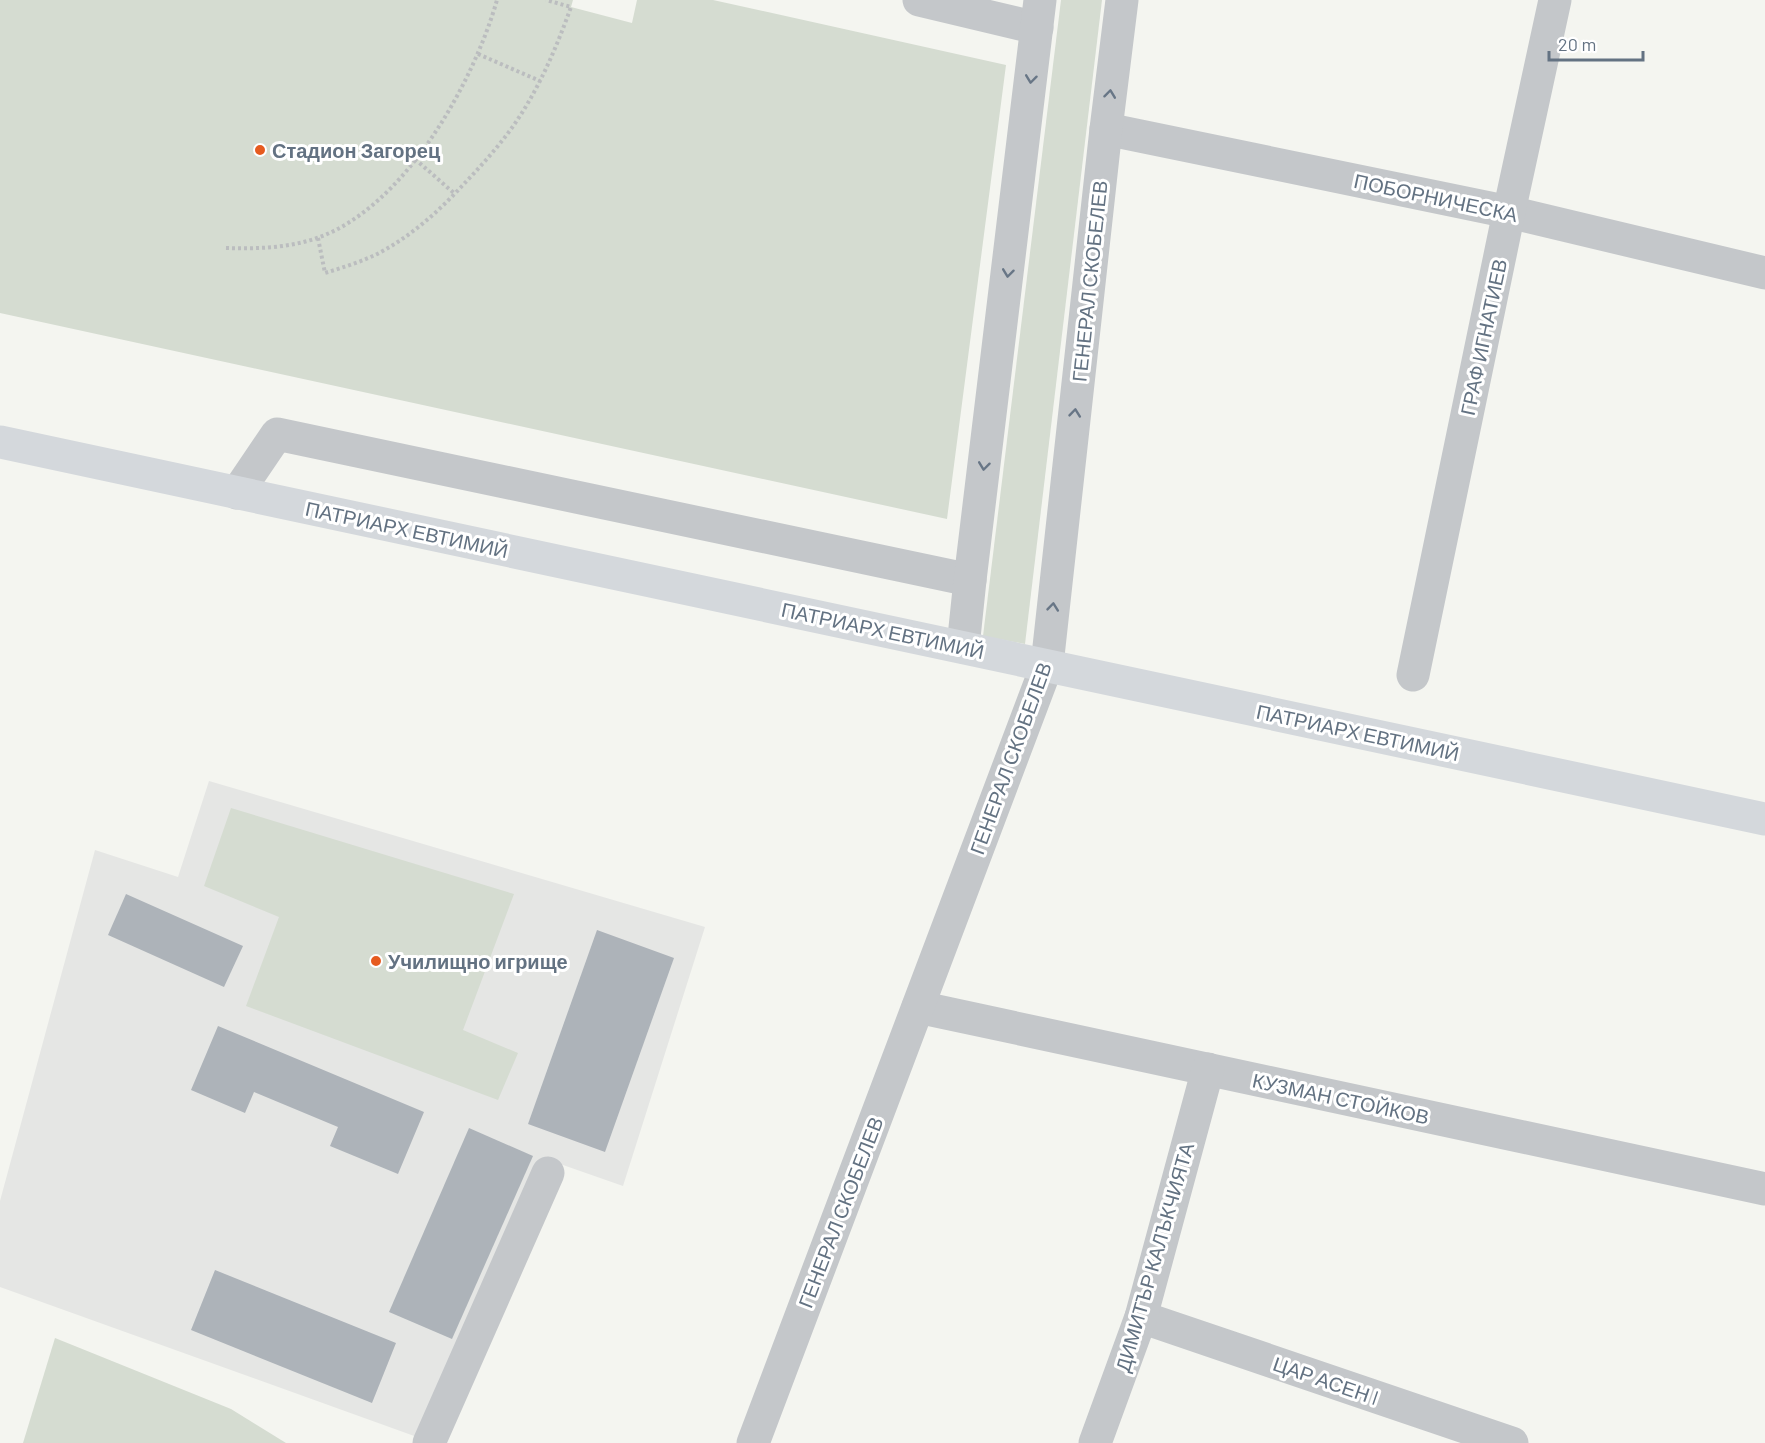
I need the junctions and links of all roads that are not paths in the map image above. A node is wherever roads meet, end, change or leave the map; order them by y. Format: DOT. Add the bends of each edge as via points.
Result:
graph roads {
  1 [pos="919,0"];
  2 [pos="1122,0"];
  3 [pos="1554,0"];
  4 [pos="1039,14"];
  5 [pos="1106,129"];
  6 [pos="1509,212"];
  7 [pos="1765,273"];
  8 [pos="0,442"];
  9 [pos="237,493"];
  10 [pos="970,580"];
  11 [pos="963,647"];
  12 [pos="1047,665"];
  13 [pos="1413,675"];
  14 [pos="1765,819"];
  15 [pos="918,1006"];
  16 [pos="1208,1069"];
  17 [pos="548,1173"];
  18 [pos="1765,1189"];
  19 [pos="1141,1317"];
  20 [pos="429,1443"];
  21 [pos="753,1443"];
  22 [pos="1095,1443"];
  23 [pos="1512,1443"];
  1 -- 4 [label="street"];
  5 -- 2 [label="street, ГЕНЕРАЛ СКОБЕЛЕВ, one-way"];
  3 -- 6 [label="street, ГРАФ ИГНАТИЕВ"];
  4 -- 10 [label="street, one-way"];
  5 -- 6 [label="street, ПОБОРНИЧЕСКА"];
  12 -- 5 [label="street, ГЕНЕРАЛ СКОБЕЛЕВ, one-way"];
  6 -- 7 [label="street, ПОБОРНИЧЕСКА"];
  6 -- 13 [label="street, ГРАФ ИГНАТИЕВ"];
  8 -- 9 [label="main road, ПАТРИАРХ ЕВТИМИЙ"];
  9 -- 10 [label="street" via="278,434"];
  9 -- 11 [label="main road, ПАТРИАРХ ЕВТИМИЙ"];
  10 -- 11 [label="street"];
  11 -- 12 [label="main road, ПАТРИАРХ ЕВТИМИЙ"];
  12 -- 14 [label="main road, ПАТРИАРХ ЕВТИМИЙ"];
  12 -- 15 [label="street, ГЕНЕРАЛ СКОБЕЛЕВ"];
  15 -- 16 [label="street, КУЗМАН СТОЙКОВ"];
  15 -- 21 [label="street, ГЕНЕРАЛ СКОБЕЛЕВ"];
  16 -- 18 [label="street, КУЗМАН СТОЙКОВ"];
  16 -- 19 [label="street, ДИМИТЪР КАЛЪКЧИЯТА"];
  17 -- 20 [label="street"];
  19 -- 22 [label="street, ДИМИТЪР КАЛЪКЧИЯТА"];
  19 -- 23 [label="street, ЦАР АСЕН I"];
}
